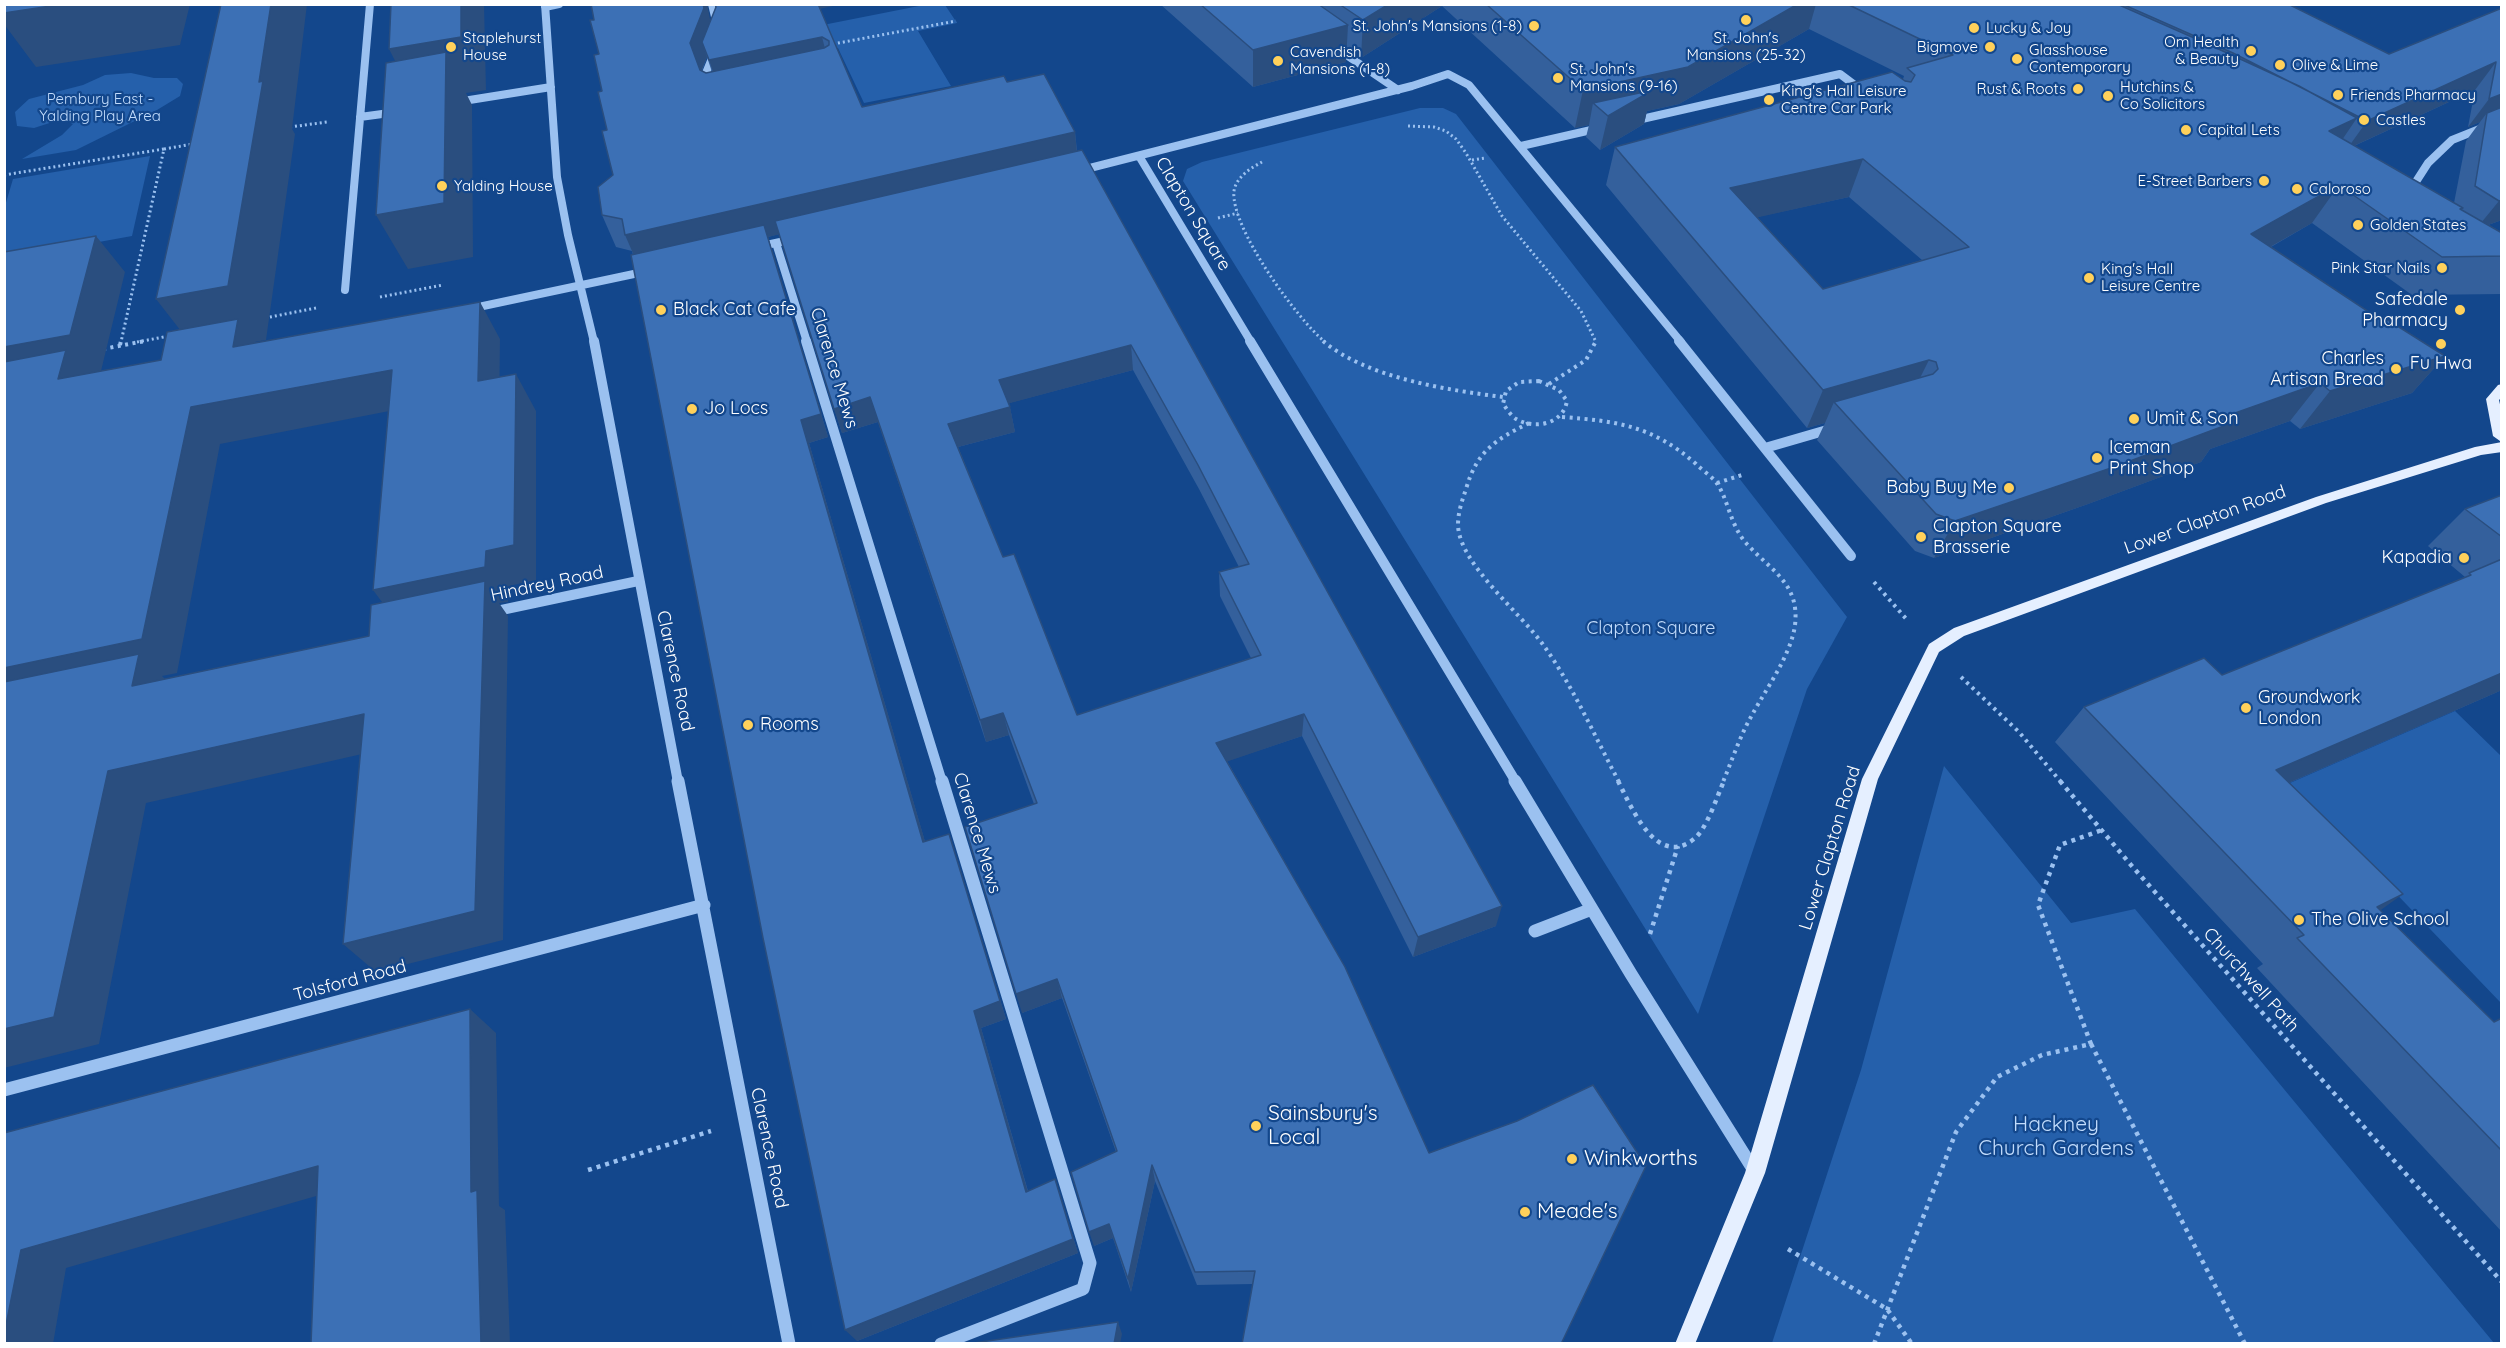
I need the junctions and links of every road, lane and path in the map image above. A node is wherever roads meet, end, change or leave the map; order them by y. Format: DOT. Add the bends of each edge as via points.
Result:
graph roads {
  1 [pos="370,4"];
  2 [pos="559,4"];
  3 [pos="712,4"];
  4 [pos="545,6"];
  5 [pos="956,21"];
  6 [pos="1466,22"];
  7 [pos="718,29"];
  8 [pos="1455,30"];
  9 [pos="720,40"];
  10 [pos="830,44"];
  11 [pos="1331,44"];
  12 [pos="551,87"];
  13 [pos="712,90"];
  14 [pos="1398,90"];
  15 [pos="1867,94"];
  16 [pos="450,103"];
  17 [pos="406,110"];
  18 [pos="360,117"];
  19 [pos="2502,120"];
  20 [pos="1620,123"];
  21 [pos="1405,126"];
  22 [pos="1609,126"];
  23 [pos="197,143"];
  24 [pos="1521,146"];
  25 [pos="164,149"];
  26 [pos="1139,156"];
  27 [pos="1267,160"];
  28 [pos="1067,173"];
  29 [pos="4,176"];
  30 [pos="2408,194"];
  31 [pos="800,237"];
  32 [pos="776,243"];
  33 [pos="742,250"];
  34 [pos="662,268"];
  35 [pos="444,284"];
  36 [pos="580,286"];
  37 [pos="345,290"];
  38 [pos="376,297"];
  39 [pos="319,308"];
  40 [pos="462,310"];
  41 [pos="260,319"];
  42 [pos="178,334"];
  43 [pos="120,345"];
  44 [pos="95,350"];
  45 [pos="1549,384"];
  46 [pos="2502,388"];
  47 [pos="1503,397"];
  48 [pos="1562,417"];
  49 [pos="1529,423"];
  50 [pos="1849,423"];
  51 [pos="2501,439"];
  52 [pos="1765,448"];
  53 [pos="1851,556"];
  54 [pos="638,581"];
  55 [pos="486,614"];
  56 [pos="1906,618"];
  57 [pos="1980,696"];
  58 [pos="2102,830"];
  59 [pos="1678,846"];
  60 [pos="704,905"];
  61 [pos="1592,909"];
  62 [pos="1535,931"];
  63 [pos="1631,974"];
  64 [pos="2091,1044"];
  65 [pos="4,1090"];
  66 [pos="746,1119"];
  67 [pos="588,1170"];
  68 [pos="1755,1173"];
  69 [pos="1788,1249"];
  70 [pos="2502,1282"];
  71 [pos="1887,1309"];
  72 [pos="789,1344"];
  73 [pos="941,1344"];
  74 [pos="1685,1344"];
  75 [pos="1874,1344"];
  76 [pos="1912,1344"];
  77 [pos="2245,1344"];
  1 -- 18 [label="street"];
  2 -- 4 [label="street"];
  3 -- 7 [label="street"];
  4 -- 12 [label="street, Clarence Road"];
  5 -- 10 [label="path"];
  6 -- 8 [label="path"];
  9 -- 13 [label="street" via="706,73"];
  11 -- 14 [label="street"];
  12 -- 16 [label="street"];
  12 -- 36 [label="street, Clarence Road" via="557,177"];
  14 -- 24 [label="street, Clapton Square" via="1448,74 1469,85"];
  14 -- 26 [label="street, Clapton Square"];
  15 -- 20 [label="street" via="1840,74"];
  17 -- 18 [label="street"];
  18 -- 37 [label="street"];
  19 -- 30 [label="street" via="2451,140 2428,163"];
  21 -- 45 [label="path" via="1429,126 1455,137 1511,229 1591,326 1596,342 1586,360"];
  22 -- 24 [label="street"];
  23 -- 25 [label="path"];
  24 -- 52 [label="street, Clapton Square"];
  25 -- 29 [label="path"];
  25 -- 43 [label="path"];
  26 -- 28 [label="street"];
  26 -- 61 [label="street, Clapton Square"];
  27 -- 47 [label="path" via="1241,176 1233,191 1234,205 1255,251 1285,298 1312,330 1327,345 1388,372 1466,393"];
  31 -- 32 [label="street"];
  32 -- 33 [label="street"];
  32 -- 73 [label="street, Clarence Mews" via="1090,1263 1083,1289"];
  34 -- 36 [label="street"];
  35 -- 38 [label="path"];
  36 -- 40 [label="street"];
  36 -- 54 [label="street, Clarence Road"];
  39 -- 41 [label="path"];
  42 -- 43 [label="path"];
  43 -- 44 [label="path"];
  45 -- 47 [label="path" via="1519,382"];
  45 -- 48 [label="path" via="1566,399 1567,409"];
  46 -- 51 [label="main road" via="2492,399"];
  47 -- 49 [label="path" via="1506,410"];
  48 -- 49 [label="path" via="1547,423"];
  48 -- 59 [label="path" via="1612,421 1656,435 1678,448 1717,483 1732,521 1746,543 1790,590 1796,610 1790,645 1750,718 1708,818 1695,839"];
  49 -- 59 [label="path" via="1505,435 1479,456 1460,512 1458,527 1463,546 1544,645 1653,840"];
  50 -- 52 [label="street"];
  51 -- 68 [label="main road, Lower Clapton Road" via="2480,450 2345,492 2109,576 1959,632 1934,648 1870,779"];
  52 -- 53 [label="street, Clapton Square"];
  53 -- 56 [label="path"];
  54 -- 55 [label="street, Hindrey Road"];
  54 -- 60 [label="street, Clarence Road"];
  57 -- 58 [label="path, Churchwell Path" via="2019,732"];
  58 -- 64 [label="path" via="2060,845 2038,905"];
  58 -- 70 [label="path, Churchwell Path"];
  59 -- 63 [label="path" via="1650,937"];
  60 -- 65 [label="street, Tolsford Road"];
  60 -- 66 [label="street, Clarence Road"];
  61 -- 62 [label="street"];
  61 -- 63 [label="street, Clapton Square"];
  63 -- 68 [label="street, Clapton Square"];
  64 -- 71 [label="path" via="2042,1055 1997,1077 1956,1132"];
  64 -- 77 [label="path"];
  66 -- 67 [label="path"];
  66 -- 72 [label="street, Clarence Road"];
  68 -- 74 [label="main road, Lower Clapton Road"];
  69 -- 71 [label="path"];
  71 -- 75 [label="path"];
  71 -- 76 [label="path"];
}
